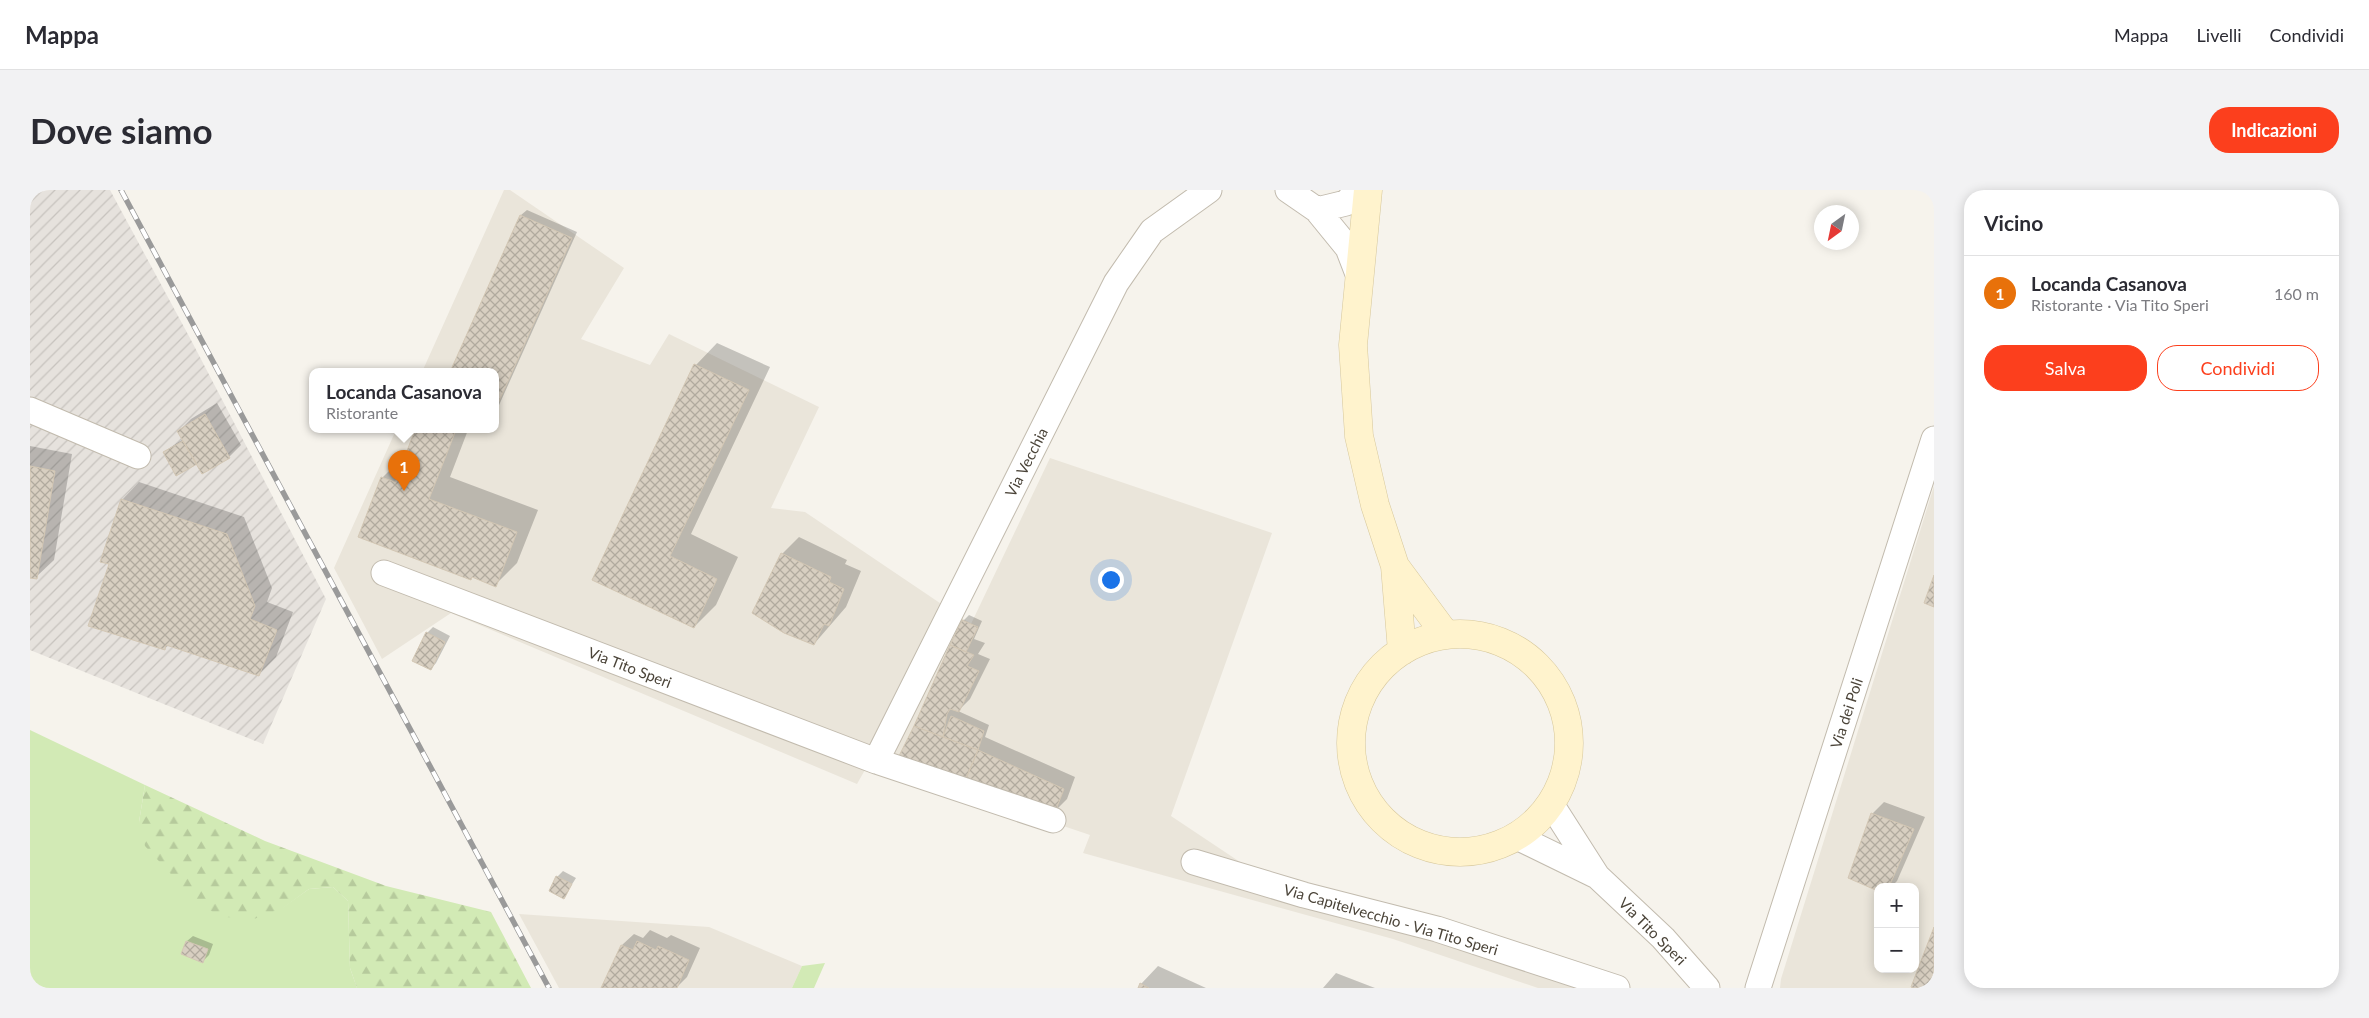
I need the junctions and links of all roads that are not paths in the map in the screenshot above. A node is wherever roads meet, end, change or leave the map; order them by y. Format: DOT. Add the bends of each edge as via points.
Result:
graph roads {
  1 [pos="1209,190"];
  2 [pos="1288,190"];
  3 [pos="1358,190"];
  4 [pos="1368,190"];
  5 [pos="1317,210"];
  6 [pos="1358,274"];
  7 [pos="30,410"];
  8 [pos="1934,439"];
  9 [pos="138,456"];
  10 [pos="1395,566"];
  11 [pos="384,573"];
  12 [pos="1446,635"];
  13 [pos="1402,651"];
  14 [pos="876,761"];
  15 [pos="1551,804"];
  16 [pos="1052,820"];
  17 [pos="1517,836"];
  18 [pos="1194,862"];
  19 [pos="1597,876"];
  20 [pos="1617,988"];
  21 [pos="1707,988"];
  22 [pos="1758,988"];
  1 -- 14 [label="street, Via Vecchia" via="1152,231 1116,283"];
  2 -- 5 [label="street"];
  3 -- 5 [label="street" via="1346,203"];
  4 -- 6 [label="main road"];
  5 -- 6 [label="street" via="1348,248"];
  6 -- 10 [label="main road" via="1353,345 1359,436 1375,505"];
  7 -- 9 [label="street"];
  8 -- 22 [label="street, Via dei Poli"];
  10 -- 12 [label="main road"];
  10 -- 13 [label="main road"];
  11 -- 14 [label="street, Via Tito Speri"];
  12 -- 13 [label="main road"];
  12 -- 15 [label="main road" via="1477,636 1506,645 1532,662 1553,686 1565,714 1569,745 1564,776"];
  13 -- 17 [label="main road" via="1380,668 1354,716 1351,743 1355,773 1367,800 1401,835 1437,850 1485,850"];
  14 -- 16 [label="street"];
  15 -- 17 [label="main road" via="1536,822"];
  15 -- 19 [label="street, Via Tito Speri"];
  17 -- 19 [label="street, Via Tito Speri"];
  18 -- 20 [label="street, Via Capitelvecchio - Via Tito Speri" via="1304,895 1437,929"];
  19 -- 21 [label="street, Via Tito Speri" via="1663,938"];
}
